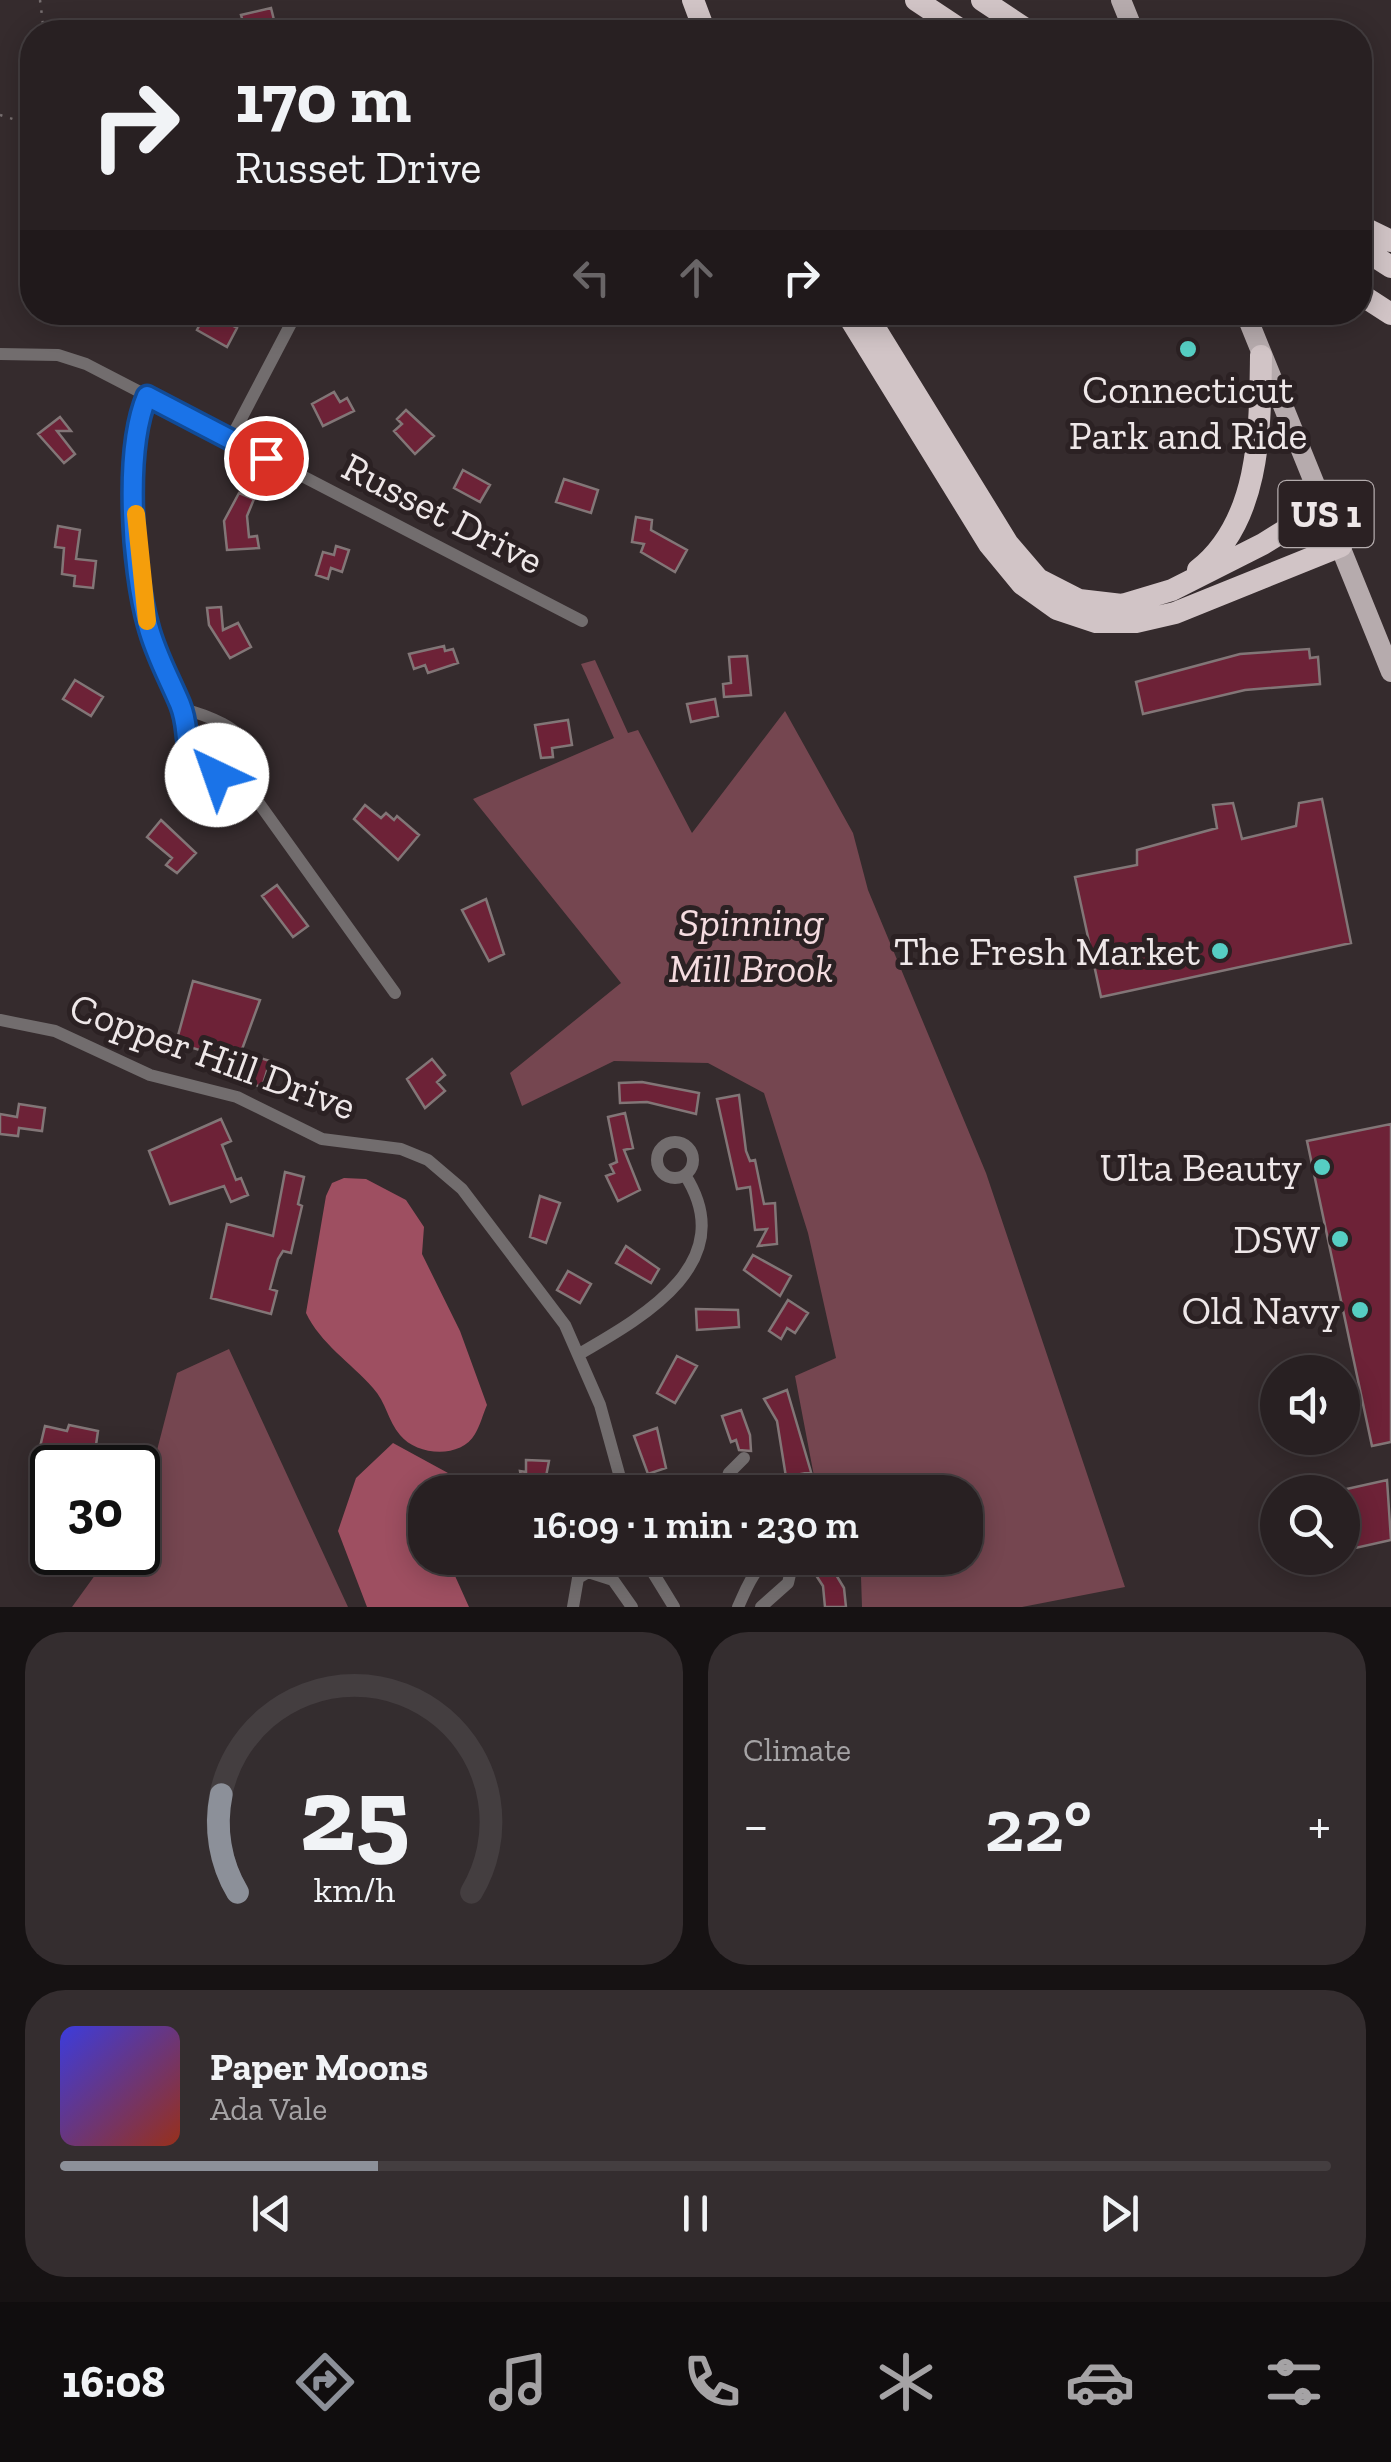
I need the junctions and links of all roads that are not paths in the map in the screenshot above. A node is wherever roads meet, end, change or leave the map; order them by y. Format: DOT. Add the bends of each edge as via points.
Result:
graph roads {
  1 [pos="916,0"];
  2 [pos="982,0"];
  3 [pos="946,20"];
  4 [pos="1012,20"];
  5 [pos="290,325"];
  6 [pos="854,325"];
  7 [pos="873,325"];
  8 [pos="1250,325"];
  9 [pos="0,354"];
  10 [pos="1261,356"];
  11 [pos="147,396"];
  12 [pos="230,440"];
  13 [pos="1322,507"];
  14 [pos="1341,546"];
  15 [pos="1172,590"];
  16 [pos="582,621"];
  17 [pos="1391,672"];
  18 [pos="182,709"];
  19 [pos="238,774"];
  20 [pos="395,993"];
  21 [pos="0,1020"];
  22 [pos="685,1175"];
  23 [pos="581,1353"];
  24 [pos="744,1458"];
  25 [pos="619,1475"];
  26 [pos="728,1475"];
  27 [pos="654,1575"];
  28 [pos="755,1575"];
  29 [pos="790,1575"];
  30 [pos="573,1607"];
  31 [pos="632,1607"];
  32 [pos="674,1607"];
  33 [pos="738,1607"];
  34 [pos="761,1607"];
  1 -- 3 [label="highway"];
  2 -- 4 [label="highway"];
  5 -- 12 [label="street"];
  6 -- 14 [label="highway" via="989,544 1022,584 1057,609 1096,622 1156,617"];
  7 -- 15 [label="highway" via="1008,544 1038,579 1079,600 1122,604"];
  8 -- 10 [label="main road, US 1"];
  9 -- 11 [label="street, Russet Drive" via="58,355"];
  10 -- 13 [label="main road, US 1"];
  10 -- 15 [label="highway" via="1258,451 1246,496 1228,537"];
  11 -- 12 [label="street, Russet Drive"];
  11 -- 18 [label="street" via="135,458 140,580 152,639"];
  12 -- 16 [label="street, Russet Drive"];
  13 -- 14 [label="main road, US 1"];
  13 -- 15 [label="highway"];
  14 -- 17 [label="main road, US 1"];
  18 -- 19 [label="street" via="186,744 202,765 217,775"];
  18 -- 19 [label="street" via="236,732 250,746 248,764"];
  19 -- 20 [label="street"];
  21 -- 23 [label="street, Copper Hill Drive" via="54,1030 150,1075 237,1097 322,1139 401,1149 428,1160 462,1189 510,1249"];
  22 -- 23 [label="street" via="704,1216 704,1239 684,1273 638,1320"];
  23 -- 25 [label="street, Copper Hill Drive"];
  24 -- 26 [label="street"];
  27 -- 32 [label="street"];
  28 -- 33 [label="street"];
  29 -- 34 [label="street"];
  30 -- 31 [label="street" via="578,1578 588,1572 613,1580"];
}
